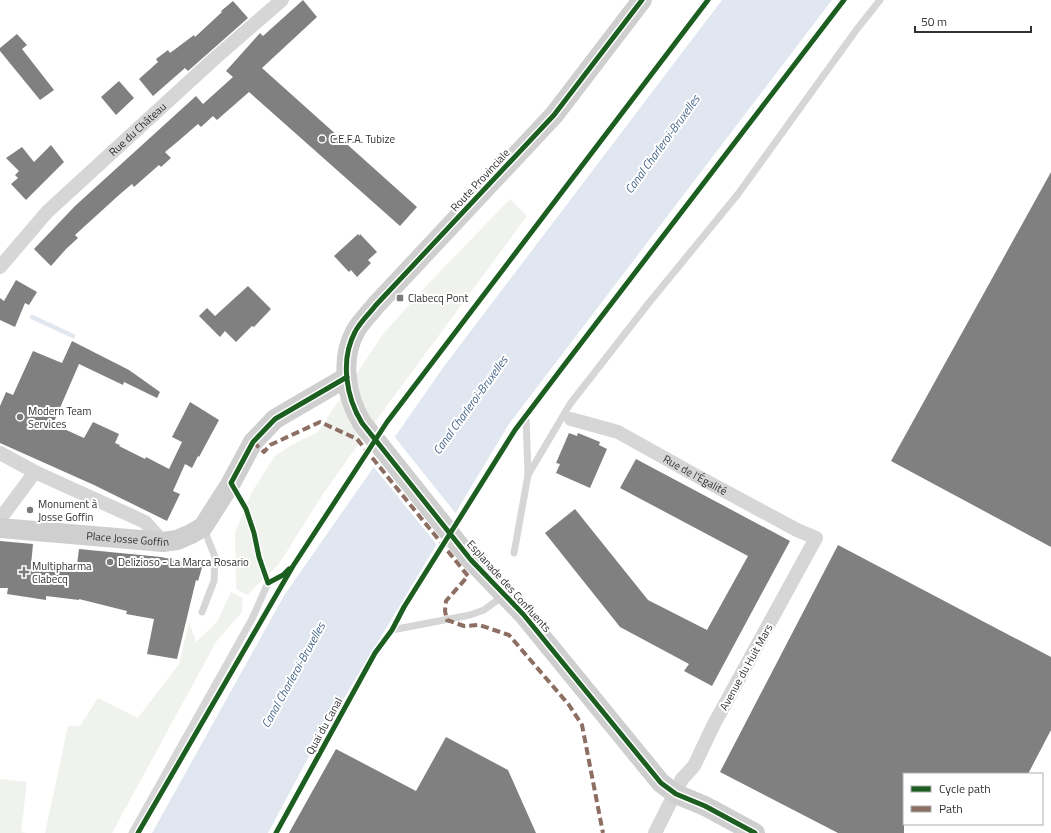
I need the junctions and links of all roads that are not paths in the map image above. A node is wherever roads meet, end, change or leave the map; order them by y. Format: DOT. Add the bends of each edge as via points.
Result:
graph roads {
  1 [pos="282,0"];
  2 [pos="642,0"];
  3 [pos="844,0"];
  4 [pos="880,0"];
  5 [pos="0,267"];
  6 [pos="348,377"];
  7 [pos="526,417"];
  8 [pos="571,419"];
  9 [pos="362,423"];
  10 [pos="0,453"];
  11 [pos="35,472"];
  12 [pos="528,475"];
  13 [pos="231,483"];
  14 [pos="0,519"];
  15 [pos="203,527"];
  16 [pos="0,528"];
  17 [pos="816,538"];
  18 [pos="163,542"];
  19 [pos="514,553"];
  20 [pos="293,566"];
  21 [pos="268,583"];
  22 [pos="504,595"];
  23 [pos="202,612"];
  24 [pos="392,630"];
  25 [pos="676,794"];
  26 [pos="132,833"];
  27 [pos="276,833"];
  28 [pos="655,833"];
  29 [pos="755,833"];
  1 -- 5 [label="street, Rue du Château" via="214,58 47,212"];
  2 -- 6 [label="main road, Route Provinciale" via="554,115 372,310 355,332 347,356"];
  3 -- 7 [label="lane, Quai du Canal" via="566,361"];
  4 -- 12 [label="lane" via="738,194 570,404"];
  6 -- 9 [label="main road, Route Provinciale" via="348,389"];
  6 -- 13 [label="main road" via="275,419 253,442"];
  7 -- 12 [label="lane"];
  7 -- 24 [label="lane, Quai du Canal" via="515,430"];
  8 -- 17 [label="street, Rue de l'Égalité" via="618,432 701,479"];
  9 -- 22 [label="main road, Esplanade des Confluents, bridge" via="471,560"];
  10 -- 11 [label="street, Place Josse Goffin"];
  11 -- 14 [label="street"];
  11 -- 18 [label="street, Place Josse Goffin" via="145,522"];
  12 -- 19 [label="lane"];
  13 -- 15 [label="main road"];
  13 -- 21 [label="lane" via="246,508"];
  15 -- 18 [label="main road" via="177,540"];
  15 -- 23 [label="lane" via="216,557 214,581"];
  16 -- 18 [label="main road, Place Josse Goffin"];
  17 -- 25 [label="street, Avenue du Huit Mars" via="694,766 682,779"];
  20 -- 21 [label="lane"];
  21 -- 26 [label="lane" via="252,620"];
  22 -- 24 [label="lane" via="484,610 470,615"];
  22 -- 25 [label="main road, Esplanade des Confluents" via="523,614 661,782"];
  24 -- 27 [label="lane, Quai du Canal" via="375,653"];
  25 -- 28 [label="street, Avenue du Huit Mars"];
  25 -- 29 [label="main road, Esplanade des Confluents" via="706,806"];
}
